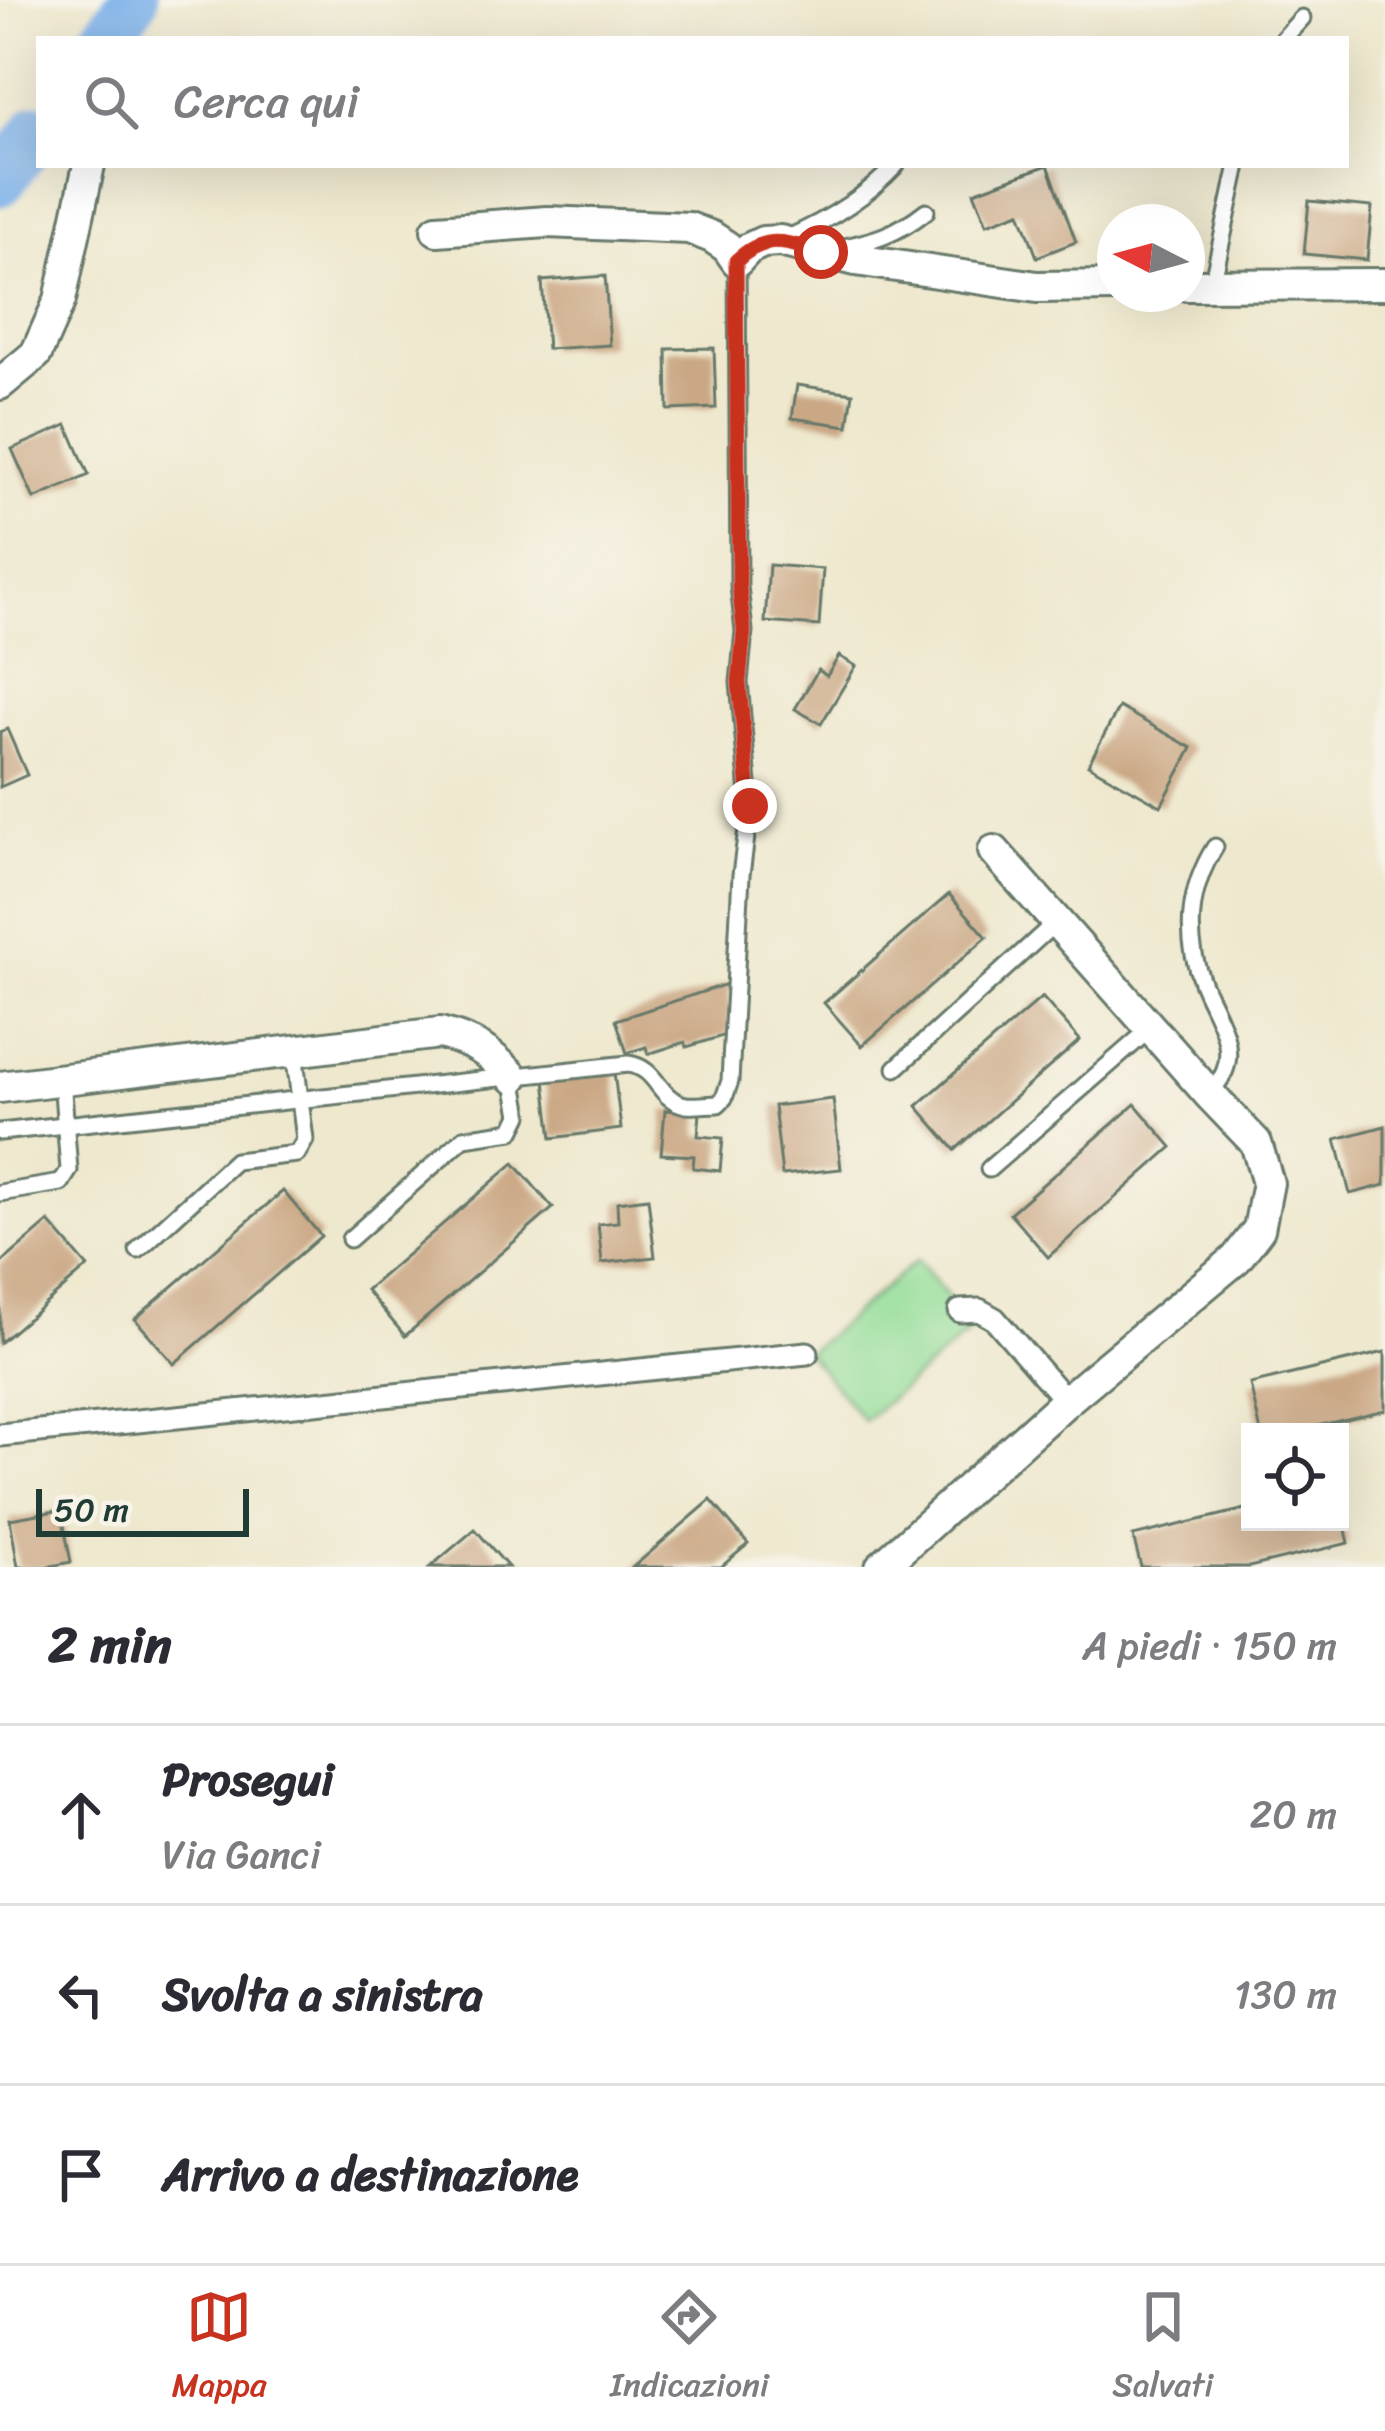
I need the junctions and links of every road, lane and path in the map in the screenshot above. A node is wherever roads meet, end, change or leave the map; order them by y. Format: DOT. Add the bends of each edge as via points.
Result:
graph roads {
  1 [pos="1302,18"];
  2 [pos="1286,36"];
  3 [pos="88,168"];
  4 [pos="893,168"];
  5 [pos="1237,168"];
  6 [pos="926,211"];
  7 [pos="437,230"];
  8 [pos="780,241"];
  9 [pos="821,252"];
  10 [pos="736,261"];
  11 [pos="1205,267"];
  12 [pos="1385,284"];
  13 [pos="1205,285"];
  14 [pos="1097,286"];
  15 [pos="0,384"];
  16 [pos="1215,847"];
  17 [pos="994,850"];
  18 [pos="1057,921"];
  19 [pos="1150,1028"];
  20 [pos="294,1051"];
  21 [pos="896,1068"];
  22 [pos="513,1077"];
  23 [pos="62,1079"];
  24 [pos="0,1087"];
  25 [pos="1210,1095"];
  26 [pos="298,1100"];
  27 [pos="65,1125"];
  28 [pos="0,1132"];
  29 [pos="989,1169"];
  30 [pos="0,1193"];
  31 [pos="350,1239"];
  32 [pos="138,1250"];
  33 [pos="960,1311"];
  34 [pos="807,1353"];
  35 [pos="1066,1401"];
  36 [pos="0,1435"];
  37 [pos="881,1567"];
  1 -- 2 [label="lane"];
  3 -- 15 [label="street" via="61,300 36,354"];
  4 -- 8 [label="lane" via="872,190"];
  5 -- 11 [label="lane"];
  6 -- 9 [label="lane" via="903,229"];
  7 -- 10 [label="street" via="547,222 689,228 727,247"];
  8 -- 9 [label="street"];
  8 -- 10 [label="street" via="763,242"];
  9 -- 14 [label="street" via="1037,287"];
  10 -- 22 [label="lane" via="739,682 750,806 730,1081 718,1104 687,1105 664,1093 652,1073 628,1064"];
  12 -- 13 [label="street"];
  16 -- 25 [label="lane" via="1192,905 1191,949 1225,1028 1226,1068"];
  17 -- 18 [label="street"];
  18 -- 19 [label="street"];
  18 -- 21 [label="lane"];
  19 -- 25 [label="street"];
  19 -- 29 [label="lane"];
  20 -- 22 [label="street" via="440,1033 471,1041"];
  20 -- 23 [label="street"];
  20 -- 26 [label="lane"];
  22 -- 26 [label="lane"];
  22 -- 31 [label="lane" via="520,1115 512,1132 464,1138"];
  23 -- 24 [label="street"];
  23 -- 27 [label="lane"];
  25 -- 35 [label="street" via="1256,1143 1268,1184 1258,1229 1236,1259"];
  26 -- 27 [label="lane"];
  26 -- 32 [label="lane" via="305,1140 297,1154 235,1161"];
  27 -- 28 [label="lane"];
  27 -- 30 [label="lane" via="69,1169 62,1183"];
  33 -- 35 [label="street" via="995,1319"];
  34 -- 36 [label="street"];
  35 -- 37 [label="street"];
}
